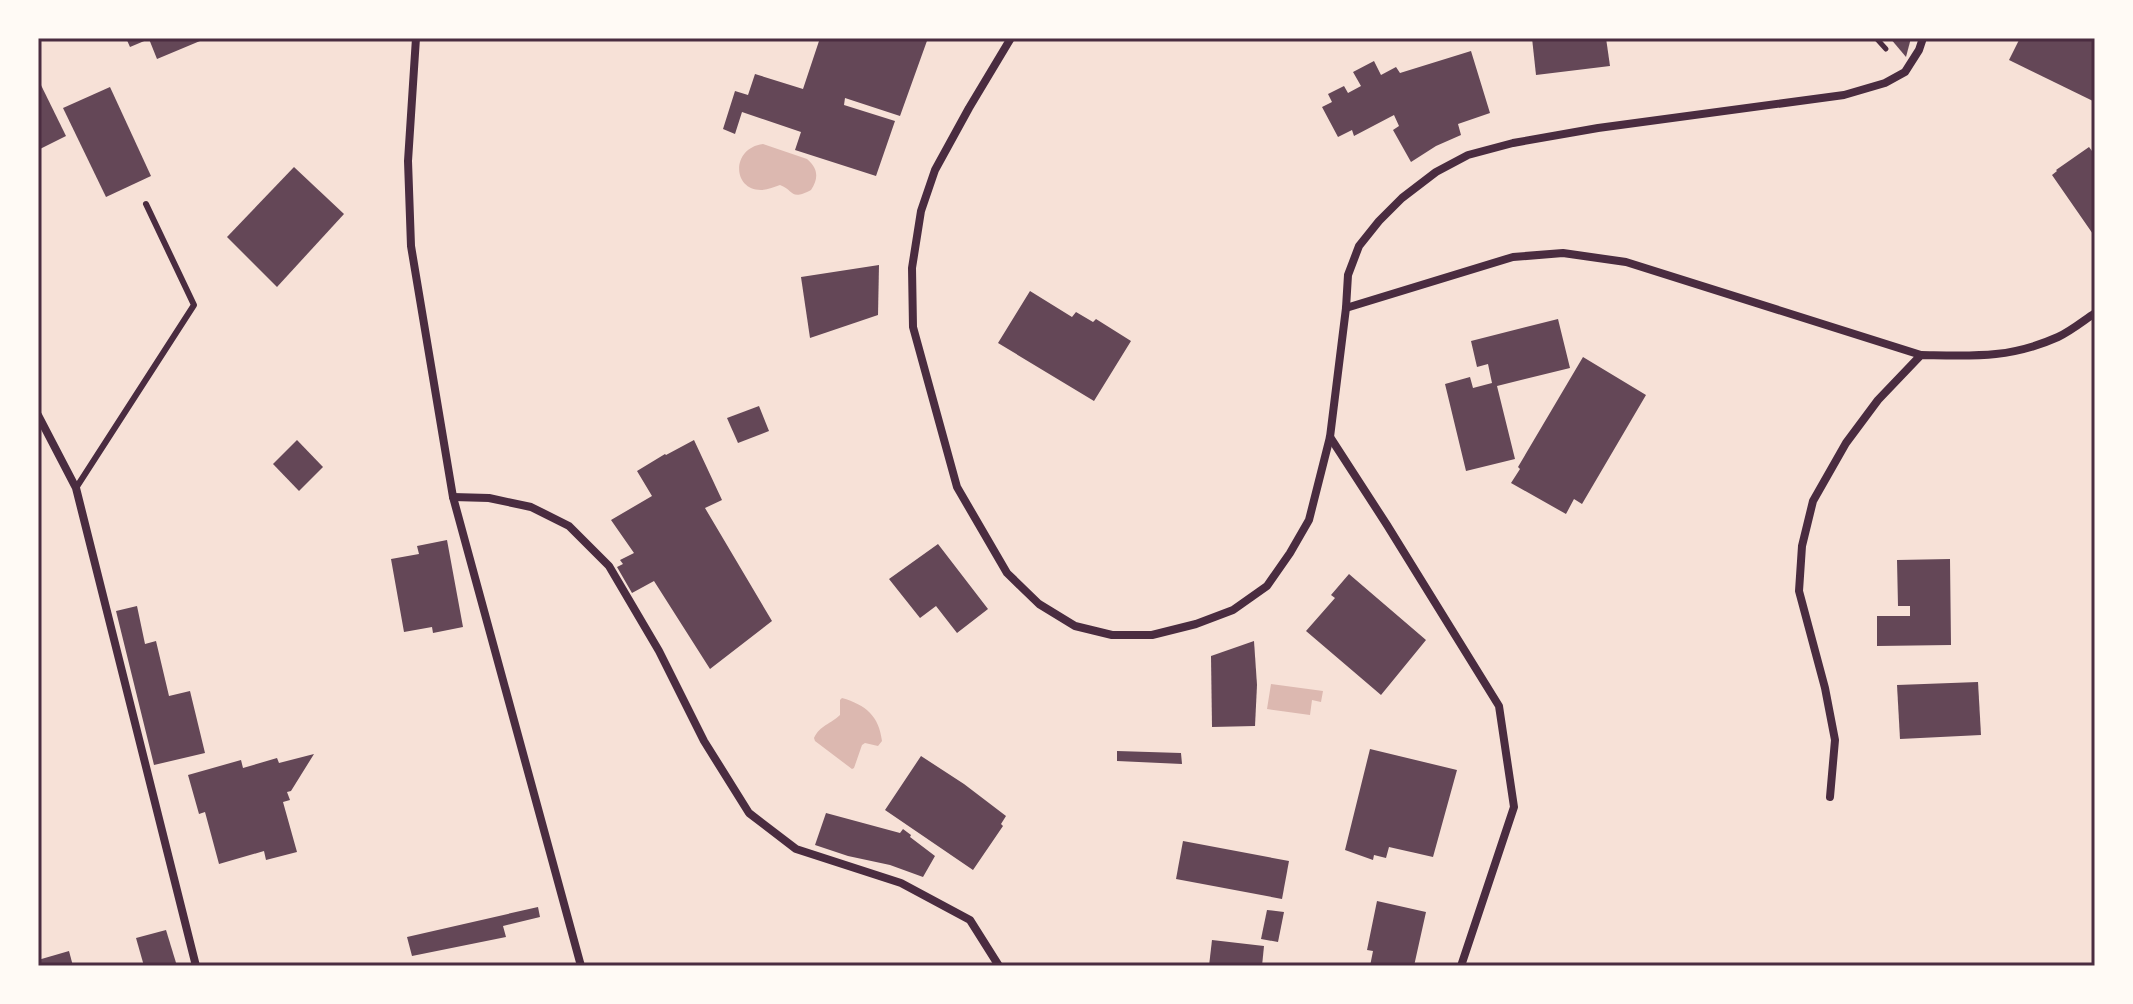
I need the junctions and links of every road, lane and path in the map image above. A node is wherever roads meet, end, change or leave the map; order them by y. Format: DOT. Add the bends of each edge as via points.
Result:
graph roads {
  1 [pos="416,38"];
  2 [pos="1011,38"];
  3 [pos="1923,38"];
  4 [pos="146,204"];
  5 [pos="1346,308"];
  6 [pos="2095,313"];
  7 [pos="1921,355"];
  8 [pos="38,415"];
  9 [pos="1330,437"];
  10 [pos="76,488"];
  11 [pos="453,497"];
  12 [pos="1830,797"];
  13 [pos="196,966"];
  14 [pos="581,966"];
  15 [pos="999,966"];
  16 [pos="1461,966"];
  1 -- 11 [label="street" via="408,161 411,246"];
  2 -- 9 [label="street" via="935,170 921,211 912,268 913,327 957,487 1007,573 1039,604 1075,626 1112,635 1152,635 1233,610 1267,586 1309,520"];
  3 -- 5 [label="street" via="1905,72 1844,95 1598,128 1468,155 1402,198 1359,246 1348,275"];
  4 -- 10 [label="lane" via="194,305"];
  5 -- 7 [label="street" via="1513,257 1563,253 1626,262"];
  5 -- 9 [label="street"];
  6 -- 7 [label="street" via="2061,336 2028,349 1986,357"];
  7 -- 12 [label="street" via="1846,443 1813,501 1802,546 1799,591 1835,740"];
  8 -- 10 [label="street"];
  9 -- 16 [label="street" via="1499,706 1514,807"];
  10 -- 13 [label="street"];
  11 -- 14 [label="street"];
  11 -- 15 [label="street" via="531,507 569,526 609,566 749,813 796,849 901,883 970,920"];
}
